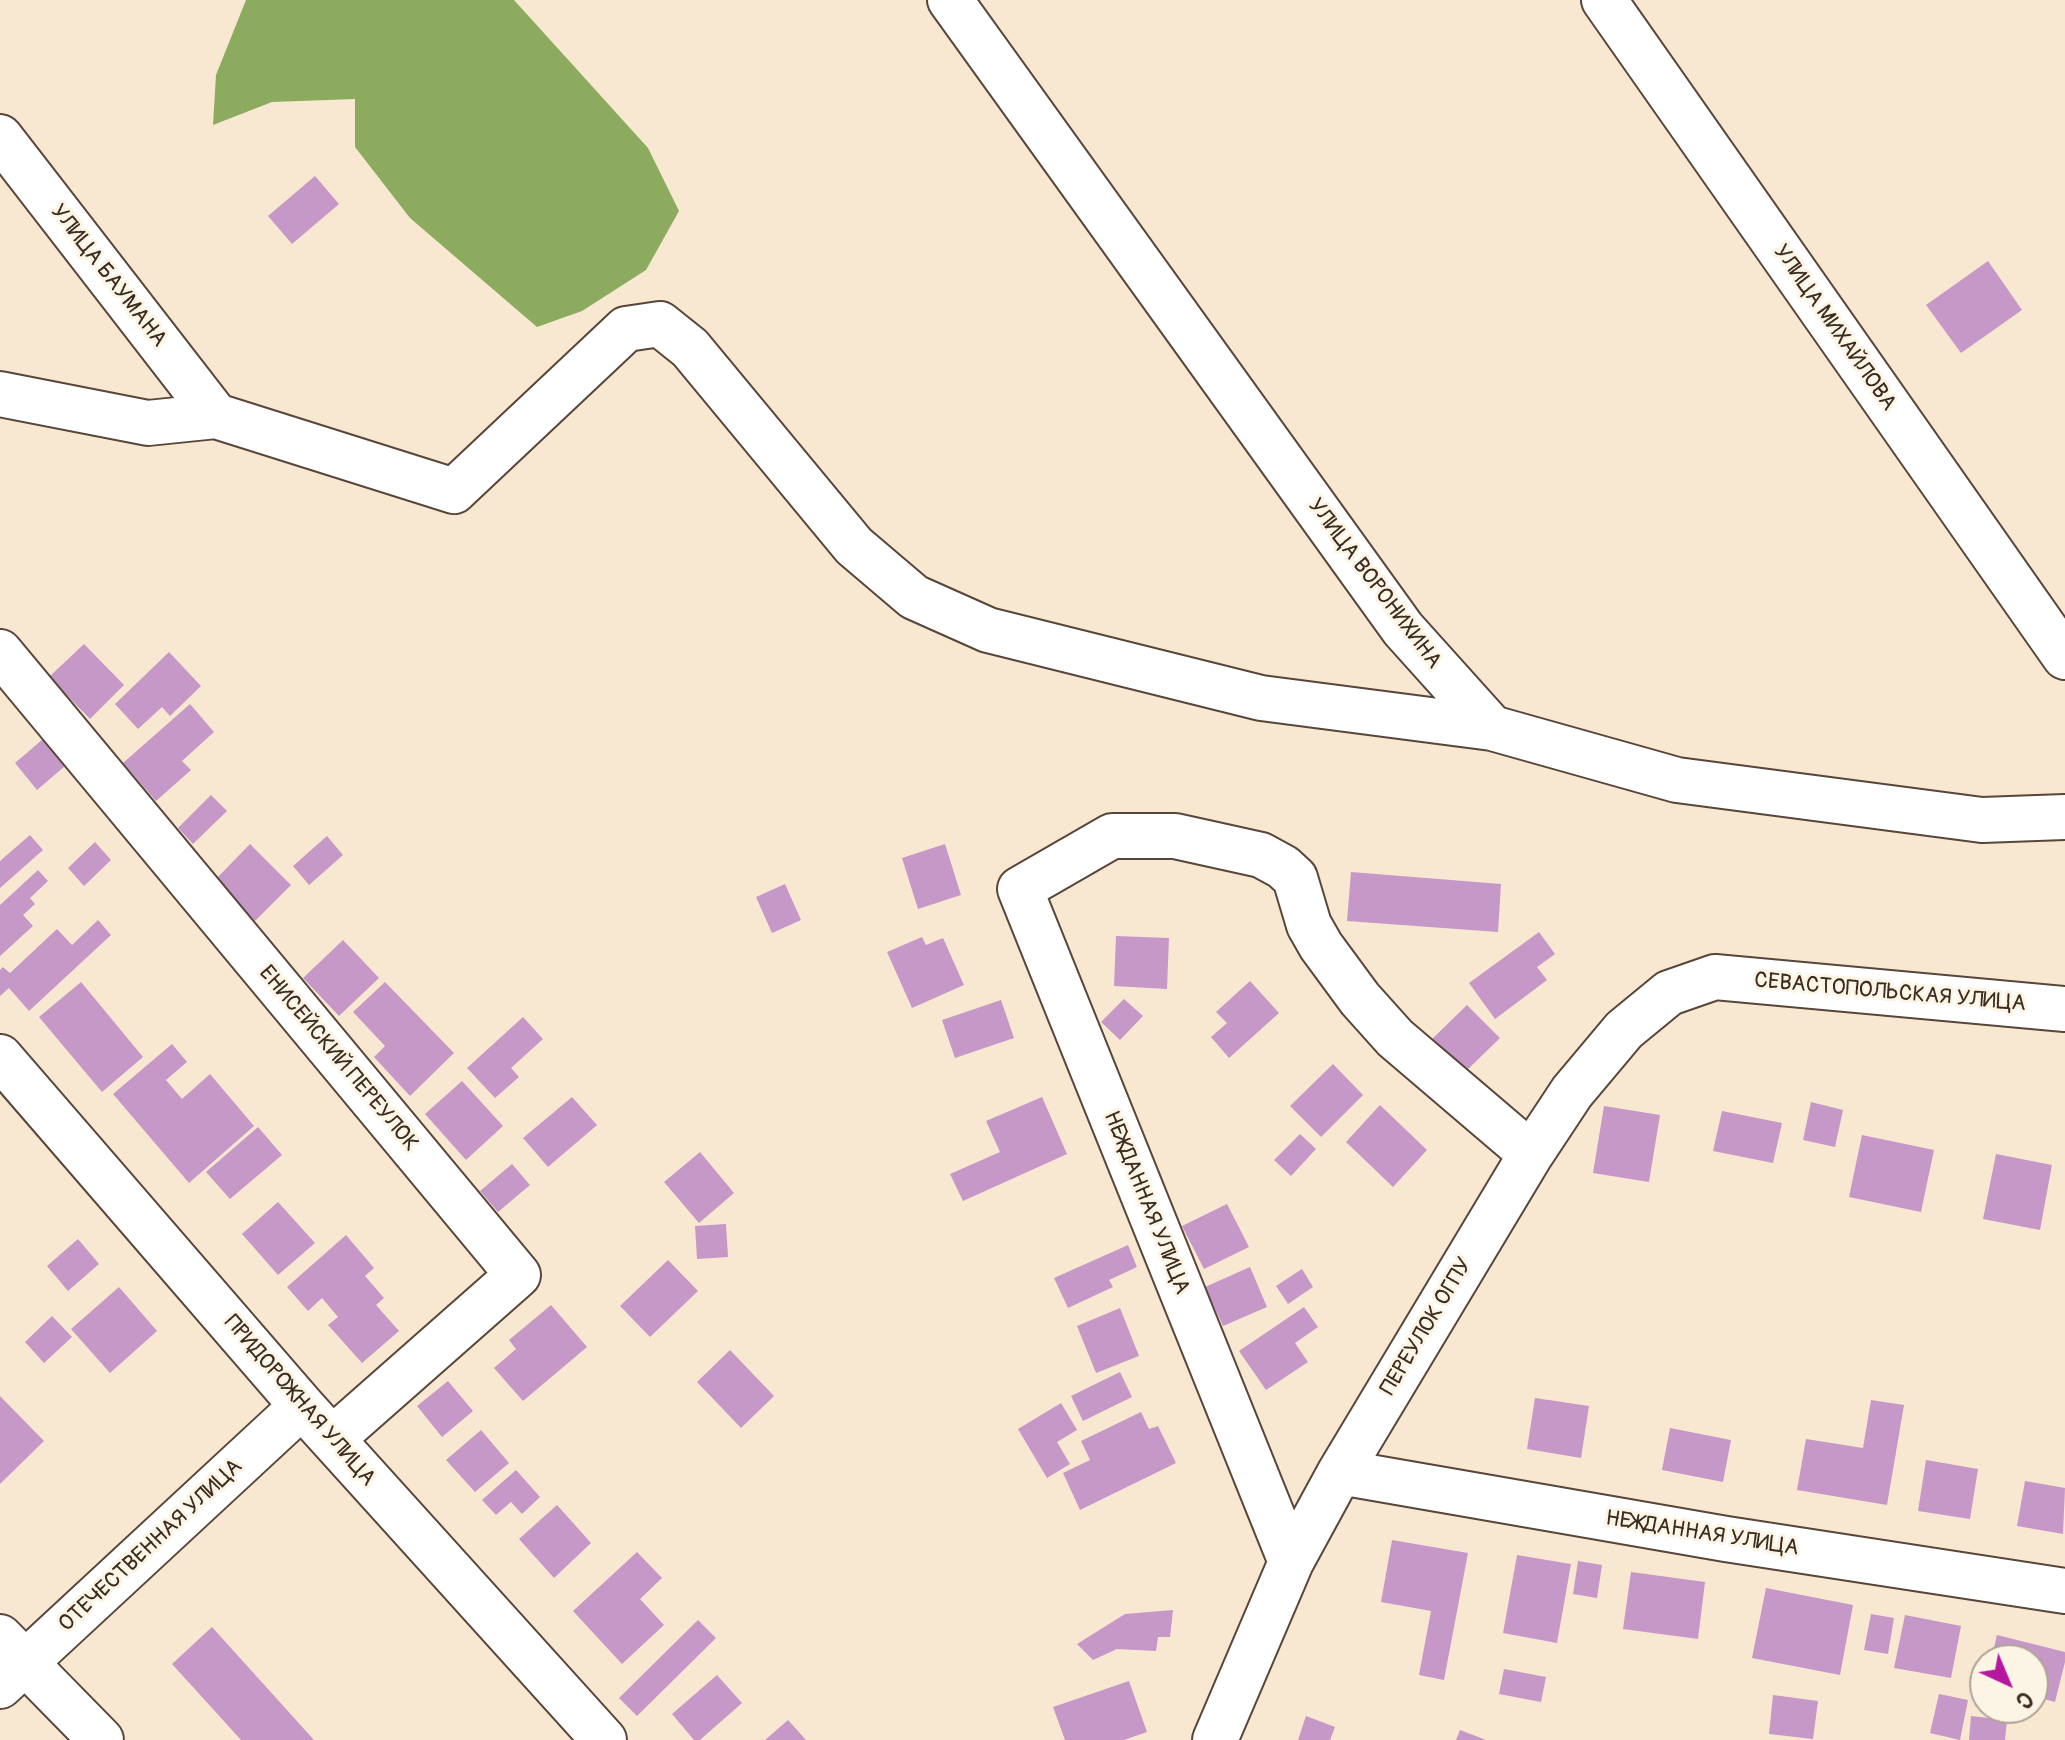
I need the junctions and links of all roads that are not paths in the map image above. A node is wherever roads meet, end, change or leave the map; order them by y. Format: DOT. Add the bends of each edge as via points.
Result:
graph roads {
  1 [pos="950,0"];
  2 [pos="1604,0"];
  3 [pos="0,137"];
  4 [pos="0,394"];
  5 [pos="216,416"];
  6 [pos="0,652"];
  7 [pos="2065,657"];
  8 [pos="1492,728"];
  9 [pos="2065,817"];
  10 [pos="1715,977"];
  11 [pos="2065,1009"];
  12 [pos="0,1057"];
  13 [pos="1531,1154"];
  14 [pos="302,1406"];
  15 [pos="332,1439"];
  16 [pos="1340,1472"];
  17 [pos="1291,1562"];
  18 [pos="2065,1591"];
  19 [pos="8,1662"];
  20 [pos="101,1740"];
  21 [pos="604,1740"];
  22 [pos="1215,1740"];
  1 -- 8 [label="street, УЛИЦА ВОРОНИХИНА" via="1403,629"];
  2 -- 7 [label="street, УЛИЦА МИХАЙЛОВА"];
  3 -- 5 [label="street, УЛИЦА БАУМАНА"];
  4 -- 5 [label="street" via="148,423"];
  5 -- 8 [label="street" via="454,491 626,329 660,324 690,348 854,546 914,597 988,630 1261,698"];
  6 -- 15 [label="street, ЕНИСЕЙСКИЙ ПЕРЕУЛОК" via="518,1275"];
  8 -- 9 [label="street" via="1677,780 1982,820"];
  10 -- 11 [label="street, СЕВАСТОПОЛЬСКАЯ УЛИЦА"];
  10 -- 13 [label="street, ПЕРЕУЛОК ОГПУ" via="1669,993 1624,1030 1572,1092"];
  12 -- 14 [label="street, ПРИДОРОЖНАЯ УЛИЦА"];
  13 -- 16 [label="street, ПЕРЕУЛОК ОГПУ"];
  13 -- 17 [label="street, НЕЖДАННАЯ УЛИЦА" via="1395,1038 1321,946 1295,878 1261,855 1175,836 1112,836 1020,889"];
  14 -- 15 [label="street, ПРИДОРОЖНАЯ УЛИЦА"];
  14 -- 19 [label="street, ОТЕЧЕСТВЕННАЯ УЛИЦА"];
  15 -- 21 [label="street, ПРИДОРОЖНАЯ УЛИЦА"];
  16 -- 17 [label="street, ПЕРЕУЛОК ОГПУ"];
  16 -- 18 [label="street, НЕЖДАННАЯ УЛИЦА"];
  17 -- 22 [label="street, ПЕРЕУЛОК ОГПУ"];
  19 -- 20 [label="street"];
}
